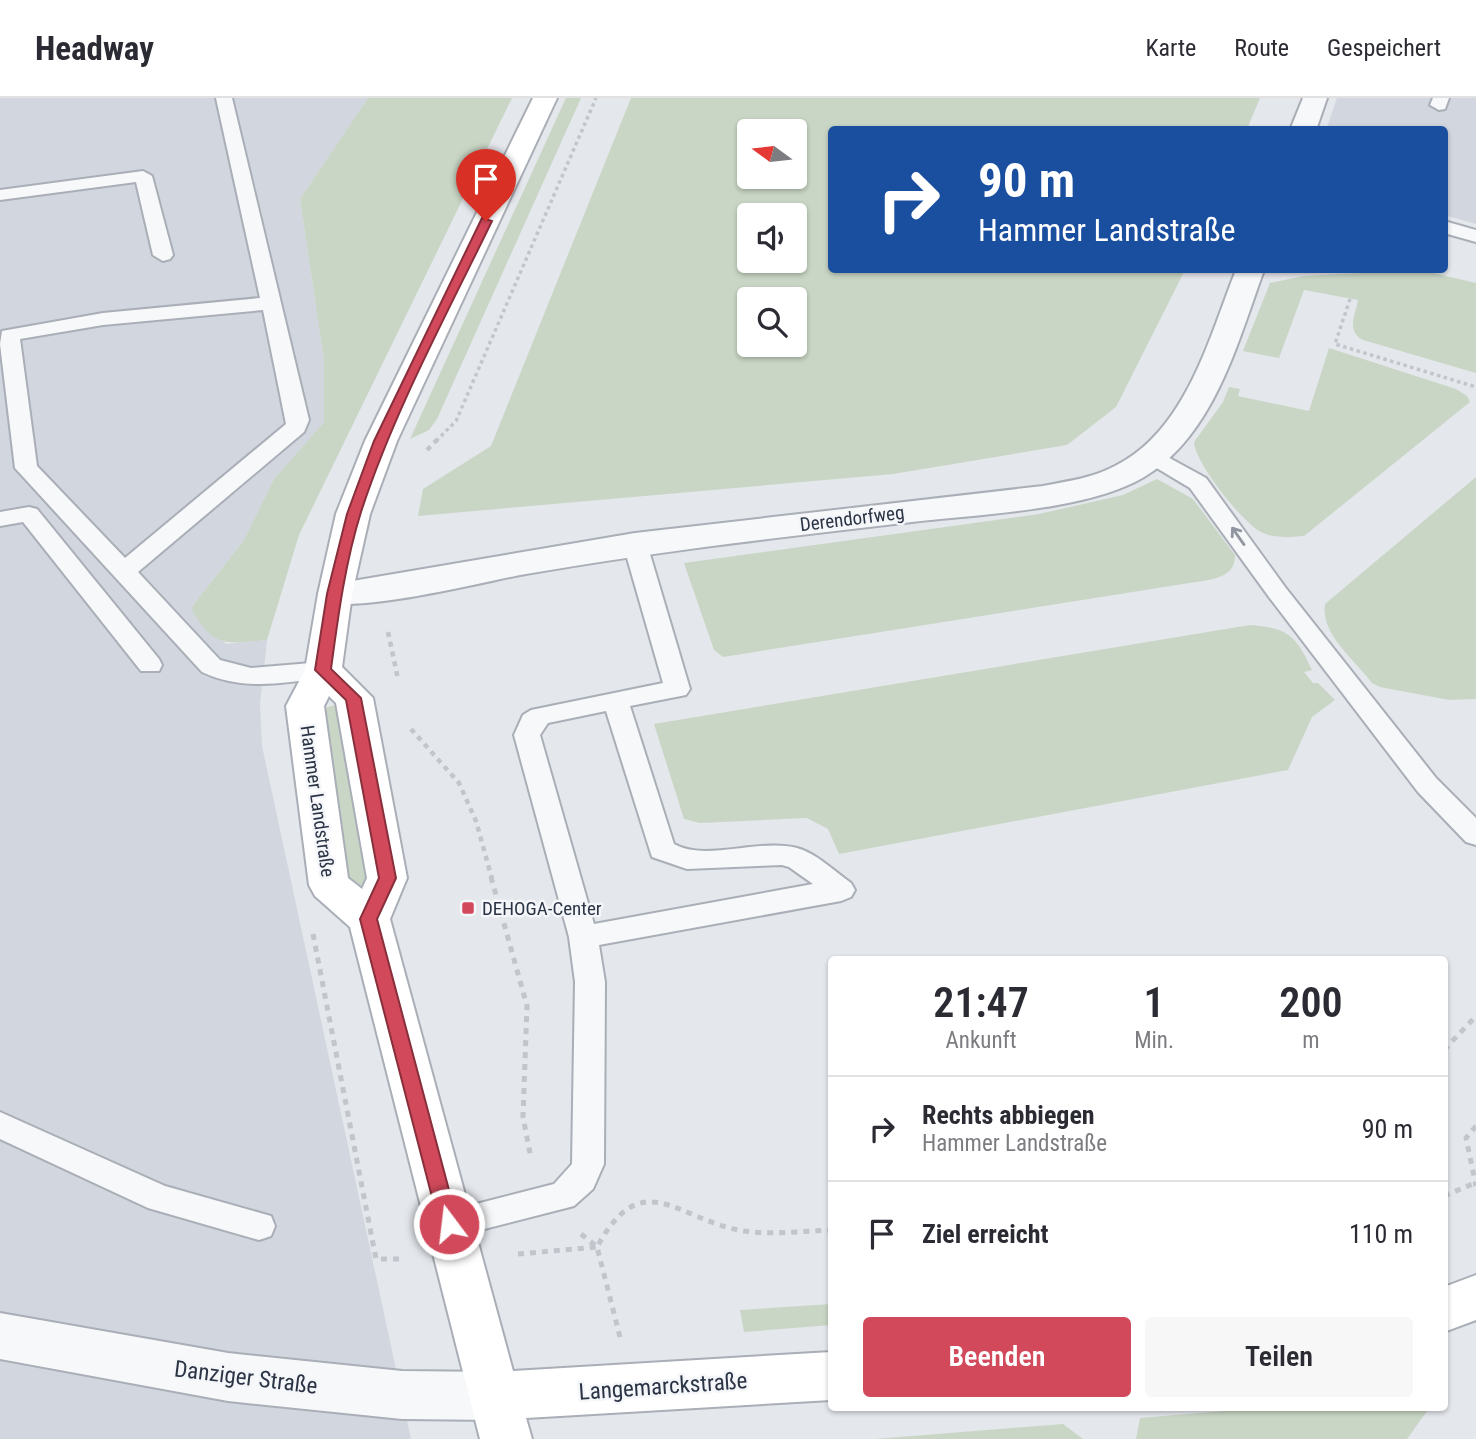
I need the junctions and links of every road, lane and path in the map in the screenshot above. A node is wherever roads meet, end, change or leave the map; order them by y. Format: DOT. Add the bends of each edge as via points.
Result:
graph roads {
  1 [pos="224,98"];
  2 [pos="545,98"];
  3 [pos="596,98"];
  4 [pos="1315,98"];
  5 [pos="1304,126"];
  6 [pos="0,195"];
  7 [pos="1448,228"];
  8 [pos="1476,236"];
  9 [pos="163,256"];
  10 [pos="1250,273"];
  11 [pos="1350,299"];
  12 [pos="271,303"];
  13 [pos="1476,387"];
  14 [pos="1153,456"];
  15 [pos="420,457"];
  16 [pos="0,519"];
  17 [pos="635,544"];
  18 [pos="124,571"];
  19 [pos="335,594"];
  20 [pos="386,633"];
  21 [pos="150,665"];
  22 [pos="323,670"];
  23 [pos="398,682"];
  24 [pos="615,700"];
  25 [pos="408,719"];
  26 [pos="1476,835"];
  27 [pos="369,919"];
  28 [pos="583,937"];
  29 [pos="1476,1016"];
  30 [pos="1448,1046"];
  31 [pos="0,1125"];
  32 [pos="1476,1126"];
  33 [pos="1475,1184"];
  34 [pos="1448,1194"];
  35 [pos="541,1203"];
  36 [pos="449,1224"];
  37 [pos="260,1226"];
  38 [pos="828,1230"];
  39 [pos="1476,1297"];
  40 [pos="1448,1308"];
  41 [pos="6,1348"];
  42 [pos="828,1376"];
  43 [pos="500,1417"];
  1 -- 12 [label="lane"];
  2 -- 19 [label="street, Hammer Landstraße" via="381,441 354,514"];
  3 -- 15 [label="path" via="457,421"];
  4 -- 5 [label="street"];
  6 -- 9 [label="lane" via="143,176"];
  7 -- 8 [label="lane"];
  10 -- 14 [label="street, Derendorfweg" via="1200,393 1177,432"];
  11 -- 13 [label="path" via="1335,344"];
  12 -- 18 [label="lane" via="296,427"];
  12 -- 18 [label="lane" via="103,319 9,335 26,468"];
  14 -- 17 [label="street, Derendorfweg" via="1110,480 1043,496"];
  26 -- 14 [label="lane, one-way" via="1427,785 1198,483"];
  16 -- 21 [label="lane" via="29,514"];
  17 -- 19 [label="street, Derendorfweg"];
  17 -- 24 [label="lane" via="677,689"];
  18 -- 22 [label="lane" via="222,673"];
  19 -- 22 [label="street, Hammer Landstraße"];
  20 -- 23 [label="path"];
  22 -- 27 [label="street" via="354,698 385,865 387,878"];
  22 -- 27 [label="street, Hammer Landstraße" via="305,706 329,886"];
  24 -- 28 [label="lane" via="540,716 532,721 527,735"];
  24 -- 28 [label="lane" via="662,850 671,858 782,855 797,858 841,890"];
  25 -- 35 [label="path" via="411,731 459,783 476,821 527,1006 523,1117"];
  27 -- 36 [label="street"];
  28 -- 35 [label="lane" via="590,982 588,1164 578,1185"];
  29 -- 30 [label="path"];
  31 -- 37 [label="lane" via="159,1198"];
  32 -- 33 [label="path" via="1466,1138"];
  33 -- 34 [label="path"];
  35 -- 36 [label="lane"];
  35 -- 38 [label="path" via="597,1247 616,1211 636,1202 658,1202 744,1231"];
  36 -- 43 [label="street"];
  39 -- 40 [label="street"];
  41 -- 43 [label="street, Danziger Straße" via="402,1395"];
  42 -- 43 [label="street, Langemarckstraße"];
}
